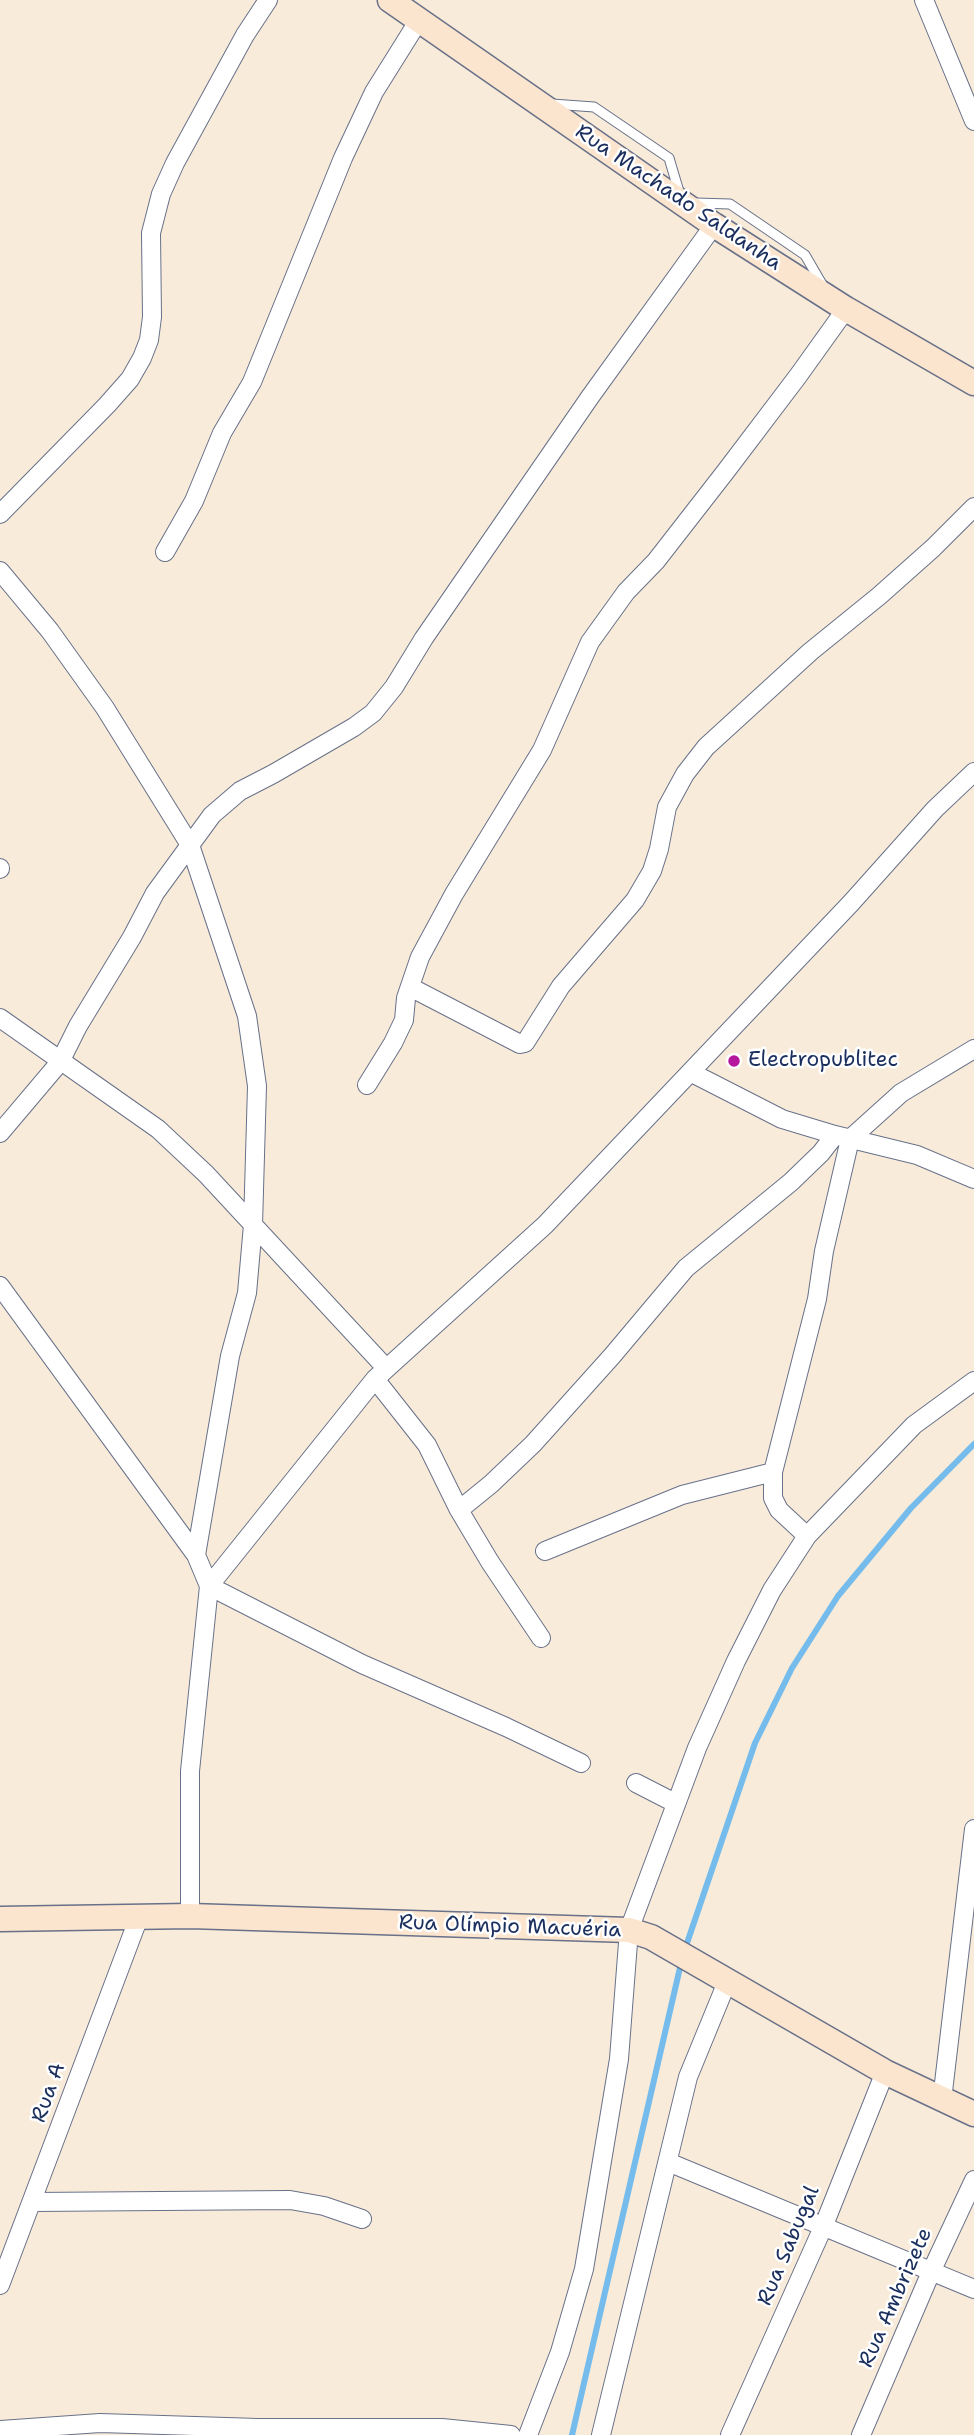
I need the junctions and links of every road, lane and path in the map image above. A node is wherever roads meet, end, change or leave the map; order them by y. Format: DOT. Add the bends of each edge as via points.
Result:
graph roads {
  1 [pos="268,0"];
  2 [pos="390,0"];
  3 [pos="924,0"];
  4 [pos="419,20"];
  5 [pos="974,121"];
  6 [pos="683,203"];
  7 [pos="714,225"];
  8 [pos="838,304"];
  9 [pos="974,383"];
  10 [pos="974,507"];
  11 [pos="0,514"];
  12 [pos="165,552"];
  13 [pos="0,570"];
  14 [pos="974,772"];
  15 [pos="190,845"];
  16 [pos="410,987"];
  17 [pos="0,1018"];
  18 [pos="974,1049"];
  19 [pos="60,1062"];
  20 [pos="692,1073"];
  21 [pos="367,1085"];
  22 [pos="0,1133"];
  23 [pos="843,1137"];
  24 [pos="974,1179"];
  25 [pos="253,1225"];
  26 [pos="0,1286"];
  27 [pos="381,1374"];
  28 [pos="974,1382"];
  29 [pos="773,1472"];
  30 [pos="459,1510"];
  31 [pos="807,1536"];
  32 [pos="545,1551"];
  33 [pos="196,1555"];
  34 [pos="209,1586"];
  35 [pos="541,1638"];
  36 [pos="581,1763"];
  37 [pos="636,1783"];
  38 [pos="675,1803"];
  39 [pos="974,1829"];
  40 [pos="972,1866"];
  41 [pos="190,1916"];
  42 [pos="139,1917"];
  43 [pos="0,1919"];
  44 [pos="640,1934"];
  45 [pos="720,1977"];
  46 [pos="885,2072"];
  47 [pos="942,2099"];
  48 [pos="974,2114"];
  49 [pos="668,2162"];
  50 [pos="974,2180"];
  51 [pos="32,2202"];
  52 [pos="362,2219"];
  53 [pos="824,2225"];
  54 [pos="931,2272"];
  55 [pos="0,2285"];
  56 [pos="974,2289"];
  57 [pos="0,2430"];
  58 [pos="511,2435"];
  59 [pos="528,2435"];
  60 [pos="601,2435"];
  61 [pos="730,2435"];
  62 [pos="861,2435"];
  1 -- 11 [label="street" via="161,194 151,233 152,317 142,358 107,405"];
  2 -- 4 [label="street, Rua Machado Saldanha"];
  3 -- 5 [label="street"];
  4 -- 6 [label="street, Rua Machado Saldanha"];
  4 -- 12 [label="street" via="358,125 267,349"];
  6 -- 7 [label="street, Rua Machado Saldanha"];
  6 -- 8 [label="lane" via="730,204 805,255"];
  7 -- 8 [label="street, Rua Machado Saldanha"];
  7 -- 15 [label="street" via="373,713 240,791 212,815"];
  8 -- 9 [label="street, Rua Machado Saldanha"];
  8 -- 16 [label="street" via="726,471 590,642 542,750 454,894 420,957"];
  10 -- 16 [label="street" via="706,747 667,807 652,871 635,900 561,986 525,1043"];
  13 -- 15 [label="street" via="105,708"];
  14 -- 20 [label="street"];
  15 -- 19 [label="street" via="155,893"];
  15 -- 25 [label="street" via="247,1016 257,1086"];
  16 -- 21 [label="street" via="404,1020"];
  17 -- 19 [label="street"];
  18 -- 23 [label="street" via="901,1093"];
  19 -- 22 [label="street"];
  19 -- 25 [label="street" via="158,1129"];
  20 -- 23 [label="street" via="782,1119"];
  20 -- 27 [label="street" via="545,1225"];
  23 -- 24 [label="street" via="917,1155"];
  23 -- 29 [label="street" via="817,1299"];
  23 -- 30 [label="street" via="686,1268 533,1444"];
  25 -- 27 [label="street"];
  25 -- 33 [label="street" via="247,1293 230,1356"];
  26 -- 33 [label="street"];
  27 -- 30 [label="street" via="427,1446"];
  27 -- 34 [label="street"];
  28 -- 31 [label="street" via="914,1425"];
  29 -- 31 [label="street" via="773,1498 779,1510"];
  29 -- 32 [label="street" via="682,1495"];
  30 -- 35 [label="street"];
  31 -- 38 [label="street" via="772,1590 736,1661"];
  33 -- 34 [label="street"];
  34 -- 36 [label="street" via="362,1664"];
  34 -- 41 [label="street" via="190,1771"];
  37 -- 38 [label="street"];
  38 -- 44 [label="street"];
  39 -- 40 [label="street"];
  40 -- 47 [label="street"];
  41 -- 42 [label="street, Rua Olímpio Macuéria"];
  41 -- 44 [label="street, Rua Olímpio Macuéria"];
  42 -- 43 [label="street, Rua Olímpio Macuéria"];
  42 -- 51 [label="street, Rua A"];
  44 -- 45 [label="street, Rua Olímpio Macuéria"];
  44 -- 59 [label="street" via="584,2269 560,2353"];
  45 -- 46 [label="street, Rua Olímpio Macuéria"];
  45 -- 49 [label="street" via="688,2077"];
  46 -- 47 [label="street, Rua Olímpio Macuéria"];
  46 -- 53 [label="street, Rua Sabugal"];
  47 -- 48 [label="street, Rua Olímpio Macuéria"];
  49 -- 53 [label="street"];
  49 -- 60 [label="street"];
  50 -- 54 [label="street, Rua Ambrizete"];
  51 -- 52 [label="street" via="290,2200"];
  51 -- 55 [label="street, Rua A"];
  53 -- 54 [label="street"];
  53 -- 61 [label="street, Rua Sabugal"];
  54 -- 56 [label="street"];
  54 -- 62 [label="street, Rua Ambrizete"];
  57 -- 58 [label="street" via="100,2423 442,2428"];
}
